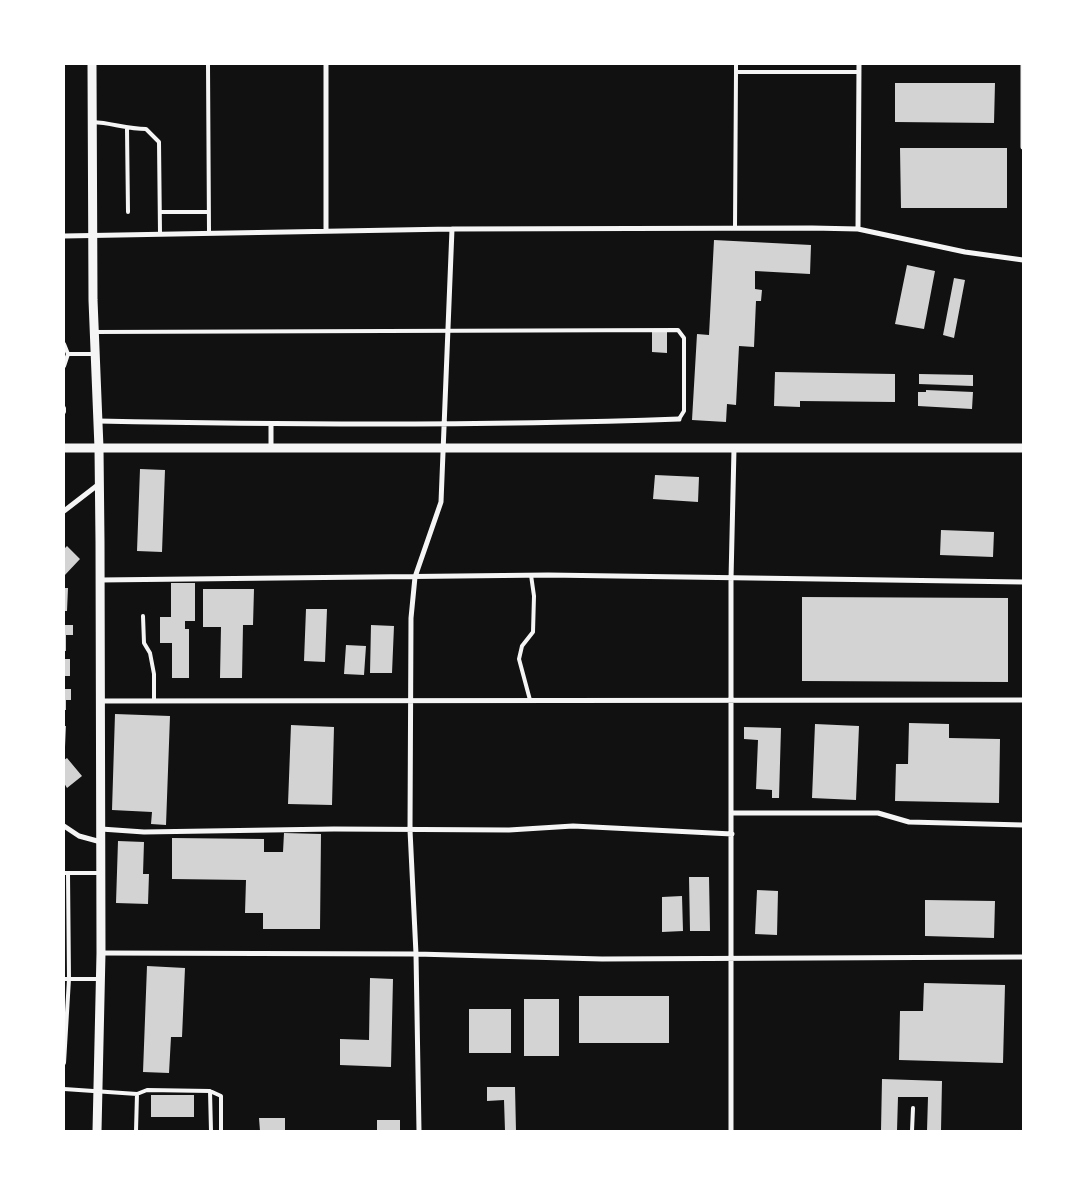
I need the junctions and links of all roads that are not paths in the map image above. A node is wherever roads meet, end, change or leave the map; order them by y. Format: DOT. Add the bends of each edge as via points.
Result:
graph roads {
  1 [pos="92,64"];
  2 [pos="208,64"];
  3 [pos="326,64"];
  4 [pos="736,64"];
  5 [pos="859,64"];
  6 [pos="1023,66"];
  7 [pos="736,72"];
  8 [pos="859,72"];
  9 [pos="93,122"];
  10 [pos="127,129"];
  11 [pos="1023,147"];
  12 [pos="128,212"];
  13 [pos="160,212"];
  14 [pos="208,212"];
  15 [pos="735,227"];
  16 [pos="452,229"];
  17 [pos="858,230"];
  18 [pos="326,231"];
  19 [pos="209,232"];
  20 [pos="160,234"];
  21 [pos="64,236"];
  22 [pos="92,236"];
  23 [pos="1023,260"];
  24 [pos="448,331"];
  25 [pos="94,332"];
  26 [pos="64,344"];
  27 [pos="68,354"];
  28 [pos="95,354"];
  29 [pos="64,366"];
  30 [pos="64,408"];
  31 [pos="64,412"];
  32 [pos="679,419"];
  33 [pos="98,421"];
  34 [pos="445,424"];
  35 [pos="272,425"];
  36 [pos="271,447"];
  37 [pos="444,447"];
  38 [pos="64,448"];
  39 [pos="99,448"];
  40 [pos="1023,448"];
  41 [pos="734,449"];
  42 [pos="99,484"];
  43 [pos="64,511"];
  44 [pos="531,575"];
  45 [pos="415,577"];
  46 [pos="731,579"];
  47 [pos="100,580"];
  48 [pos="1023,582"];
  49 [pos="143,616"];
  50 [pos="530,700"];
  51 [pos="731,700"];
  52 [pos="1023,700"];
  53 [pos="100,701"];
  54 [pos="154,701"];
  55 [pos="410,701"];
  56 [pos="732,813"];
  57 [pos="1023,825"];
  58 [pos="64,826"];
  59 [pos="101,829"];
  60 [pos="410,830"];
  61 [pos="732,834"];
  62 [pos="101,842"];
  63 [pos="66,873"];
  64 [pos="100,873"];
  65 [pos="101,953"];
  66 [pos="416,954"];
  67 [pos="1023,957"];
  68 [pos="732,958"];
  69 [pos="66,979"];
  70 [pos="99,979"];
  71 [pos="64,1063"];
  72 [pos="64,1089"];
  73 [pos="210,1091"];
  74 [pos="97,1092"];
  75 [pos="137,1094"];
  76 [pos="913,1108"];
  77 [pos="97,1131"];
  78 [pos="136,1131"];
  79 [pos="211,1131"];
  80 [pos="221,1131"];
  81 [pos="419,1131"];
  82 [pos="731,1131"];
  83 [pos="912,1131"];
  1 -- 9 [label="street"];
  2 -- 14 [label="lane"];
  3 -- 18 [label="street"];
  4 -- 7 [label="lane"];
  5 -- 8 [label="street"];
  6 -- 11 [label="street"];
  7 -- 8 [label="lane"];
  7 -- 15 [label="lane"];
  8 -- 17 [label="street"];
  9 -- 10 [label="lane"];
  9 -- 22 [label="street"];
  10 -- 12 [label="lane"];
  10 -- 13 [label="lane" via="146,129 159,142"];
  13 -- 14 [label="lane"];
  13 -- 20 [label="lane"];
  14 -- 19 [label="lane"];
  15 -- 16 [label="street"];
  15 -- 17 [label="street"];
  16 -- 18 [label="street"];
  16 -- 24 [label="street"];
  17 -- 23 [label="street" via="965,252"];
  18 -- 19 [label="street"];
  19 -- 20 [label="street"];
  20 -- 22 [label="street"];
  21 -- 22 [label="street"];
  22 -- 25 [label="street"];
  24 -- 25 [label="lane"];
  24 -- 32 [label="lane" via="678,330 684,338 684,411"];
  24 -- 34 [label="street"];
  25 -- 28 [label="street"];
  26 -- 27 [label="lane"];
  27 -- 28 [label="lane"];
  27 -- 29 [label="lane"];
  28 -- 33 [label="street"];
  30 -- 31 [label="lane"];
  32 -- 34 [label="street"];
  33 -- 35 [label="street"];
  33 -- 39 [label="street"];
  34 -- 35 [label="street"];
  34 -- 37 [label="street"];
  35 -- 36 [label="street"];
  36 -- 37 [label="street"];
  36 -- 39 [label="street"];
  37 -- 41 [label="street"];
  37 -- 45 [label="street" via="441,502"];
  38 -- 39 [label="street"];
  39 -- 42 [label="street"];
  40 -- 41 [label="street"];
  41 -- 46 [label="street"];
  42 -- 43 [label="street"];
  42 -- 47 [label="street"];
  44 -- 45 [label="street"];
  44 -- 46 [label="street"];
  44 -- 50 [label="lane" via="533,632 522,646 519,659"];
  45 -- 47 [label="street"];
  45 -- 55 [label="street" via="410,618"];
  46 -- 48 [label="street"];
  46 -- 51 [label="street"];
  47 -- 53 [label="street"];
  49 -- 54 [label="lane" via="144,644 150,653 154,674"];
  50 -- 51 [label="street"];
  50 -- 55 [label="street"];
  51 -- 52 [label="street"];
  51 -- 56 [label="street"];
  53 -- 54 [label="street"];
  53 -- 59 [label="street"];
  54 -- 55 [label="street"];
  55 -- 60 [label="street"];
  56 -- 57 [label="street" via="878,813 909,822"];
  56 -- 61 [label="street"];
  58 -- 62 [label="street" via="79,836"];
  59 -- 60 [label="street" via="144,832"];
  59 -- 62 [label="street"];
  60 -- 61 [label="street" via="573,826"];
  60 -- 66 [label="street"];
  61 -- 68 [label="street"];
  62 -- 64 [label="street"];
  63 -- 64 [label="lane"];
  63 -- 69 [label="lane"];
  64 -- 65 [label="street"];
  65 -- 66 [label="street"];
  65 -- 70 [label="street"];
  66 -- 68 [label="street" via="602,959"];
  66 -- 81 [label="street"];
  67 -- 68 [label="street"];
  68 -- 82 [label="street"];
  69 -- 70 [label="lane"];
  69 -- 71 [label="lane"];
  70 -- 74 [label="street"];
  72 -- 74 [label="lane"];
  73 -- 75 [label="lane" via="147,1090"];
  73 -- 79 [label="lane"];
  73 -- 80 [label="lane" via="221,1096"];
  74 -- 75 [label="lane"];
  74 -- 77 [label="street"];
  75 -- 78 [label="lane"];
  76 -- 83 [label="lane"];
}
